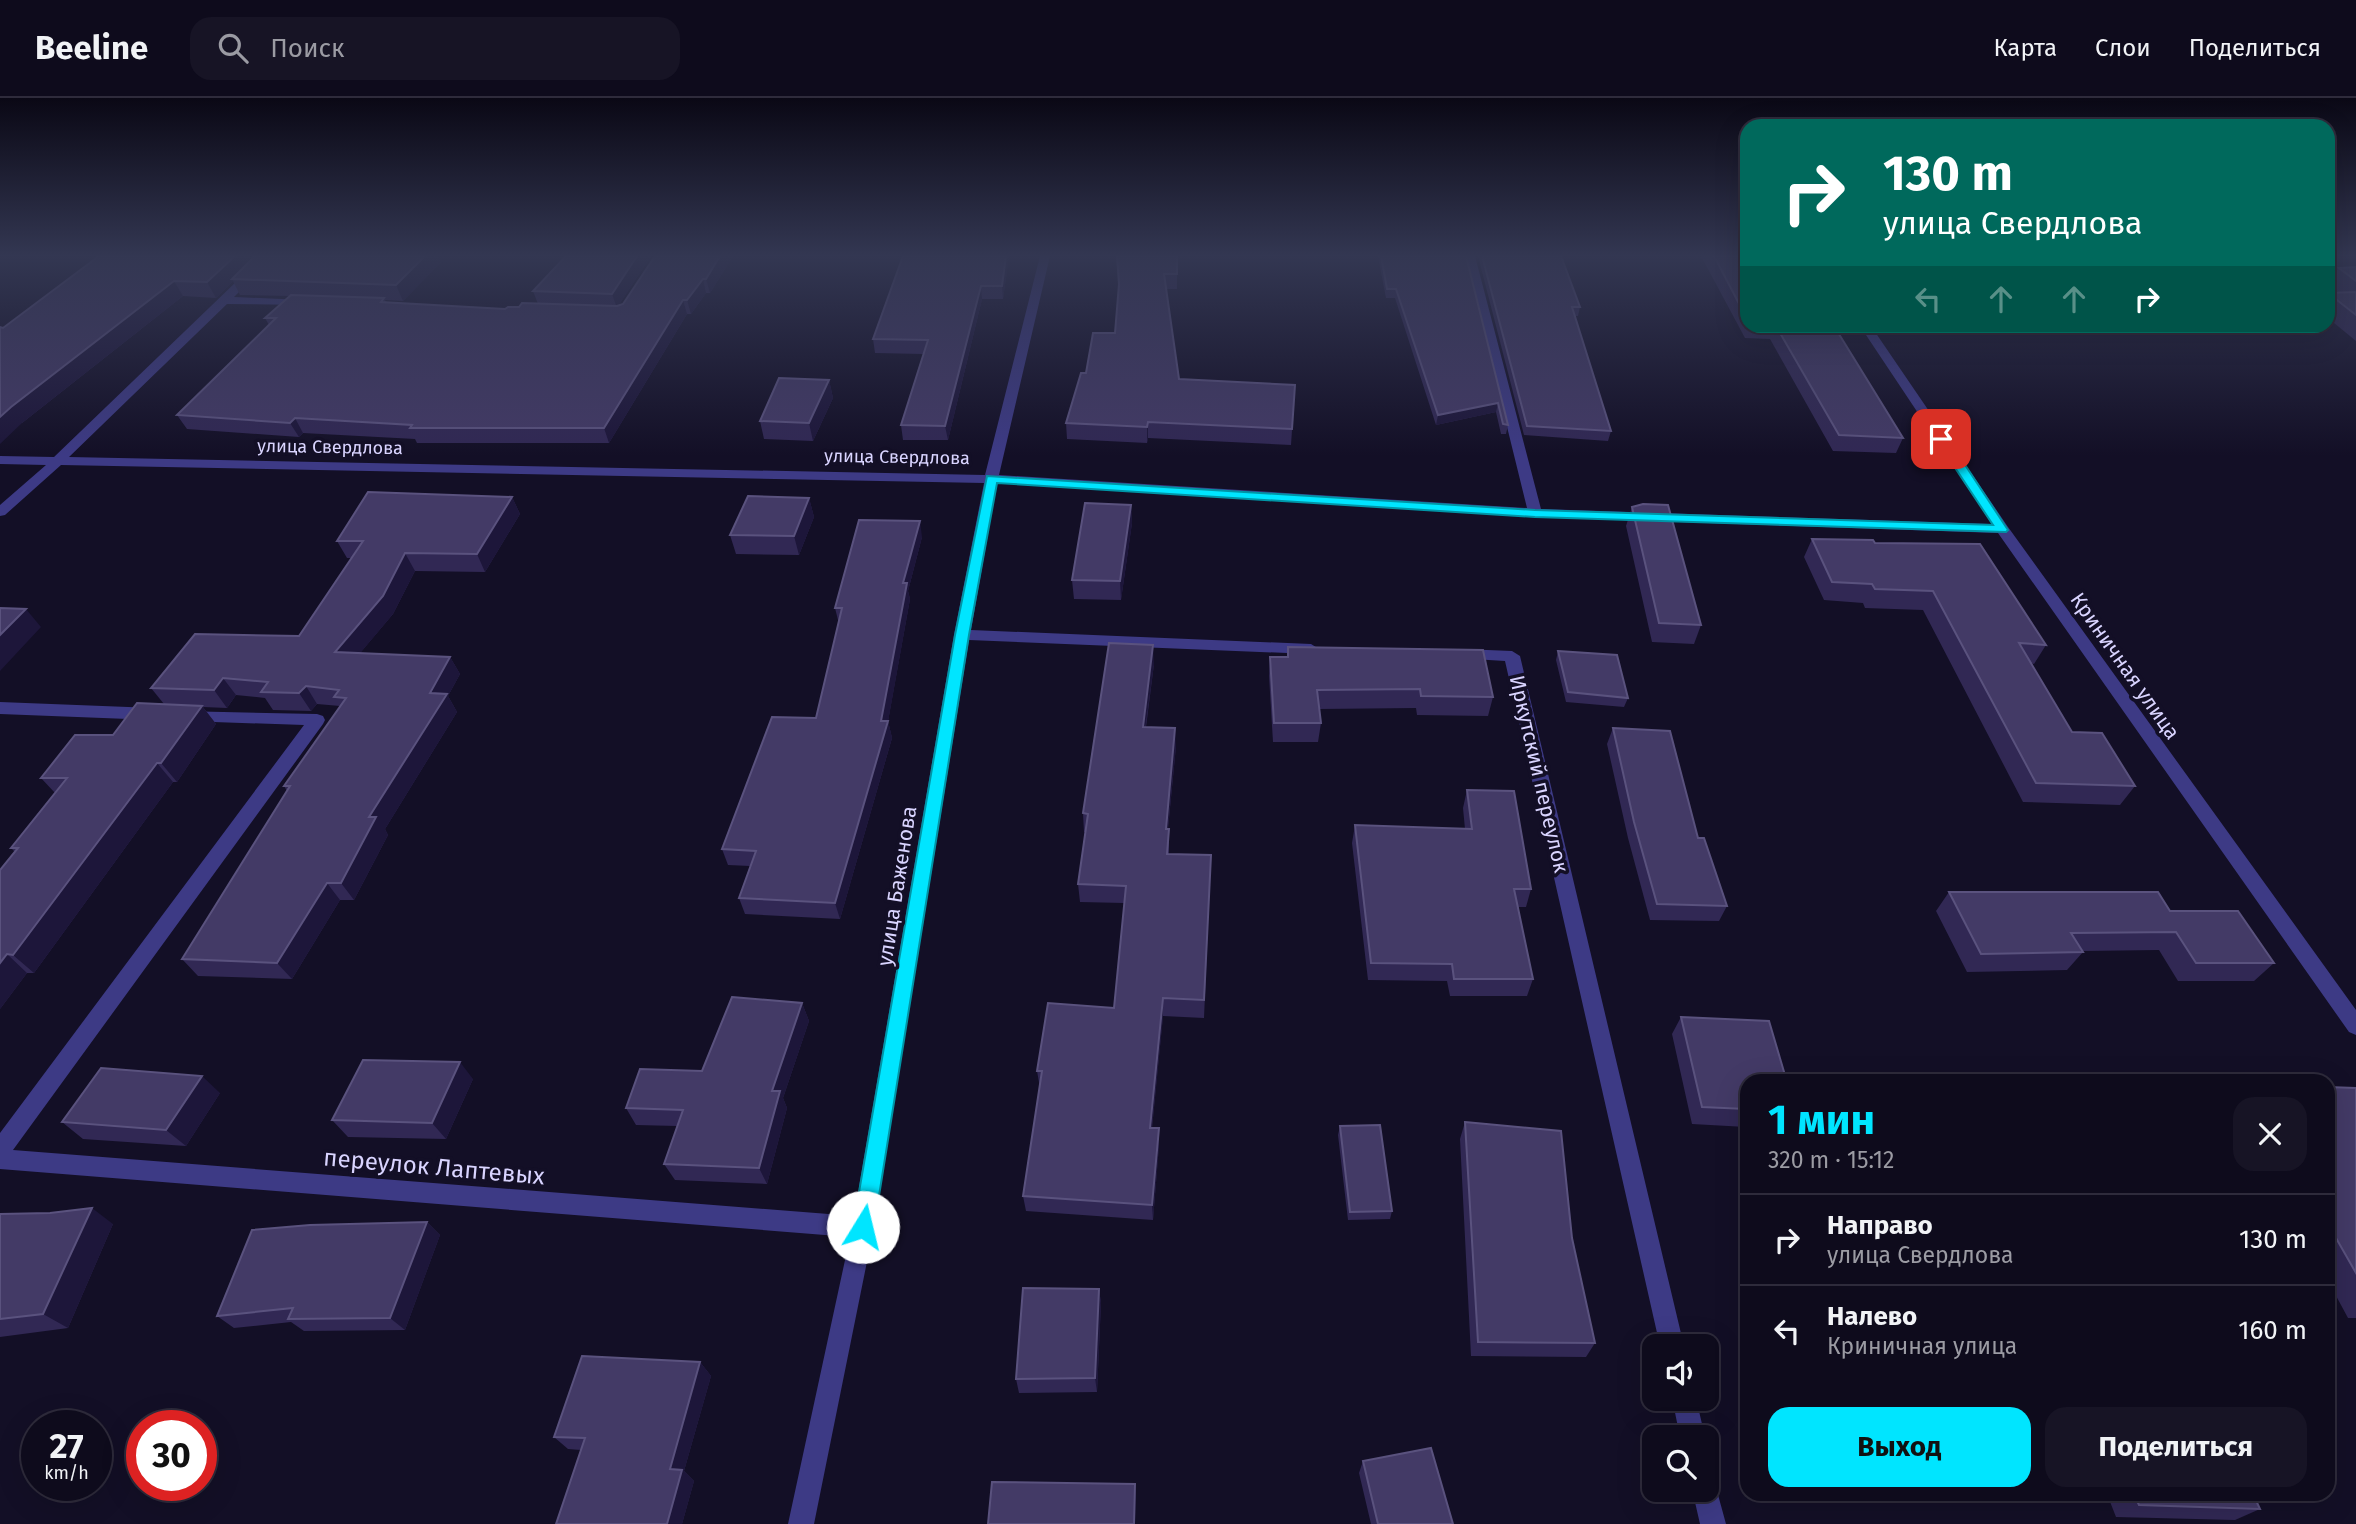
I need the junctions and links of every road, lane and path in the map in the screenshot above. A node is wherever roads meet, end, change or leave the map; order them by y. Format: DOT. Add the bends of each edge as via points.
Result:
graph roads {
  1 [pos="201,323"];
  2 [pos="1029,323"];
  3 [pos="1487,323"];
  4 [pos="1871,333"];
  5 [pos="0,460"];
  6 [pos="58,461"];
  7 [pos="991,479"];
  8 [pos="0,512"];
  9 [pos="1535,513"];
  10 [pos="2002,530"];
  11 [pos="962,635"];
  12 [pos="1333,649"];
  13 [pos="1443,654"];
  14 [pos="0,708"];
  15 [pos="2356,1026"];
  16 [pos="0,1150"];
  17 [pos="0,1159"];
  18 [pos="863,1227"];
  19 [pos="1669,1334"];
  20 [pos="1708,1502"];
  21 [pos="801,1524"];
  22 [pos="1713,1524"];
  1 -- 6 [label="street"];
  2 -- 7 [label="street, улица Баженова"];
  3 -- 9 [label="street"];
  4 -- 10 [label="street, Криничная улица"];
  5 -- 6 [label="street, улица Свердлова"];
  6 -- 7 [label="street, улица Свердлова"];
  6 -- 8 [label="street"];
  7 -- 9 [label="street, улица Свердлова"];
  7 -- 11 [label="street, улица Баженова"];
  9 -- 10 [label="street, улица Свердлова"];
  10 -- 15 [label="street, Криничная улица"];
  11 -- 12 [label="street"];
  11 -- 18 [label="street, улица Баженова"];
  13 -- 19 [label="street, Иркутский переулок" via="1512,656"];
  14 -- 16 [label="street" via="317,720"];
  17 -- 18 [label="street, переулок Лаптевых"];
  18 -- 21 [label="street, улица Баженова"];
  20 -- 22 [label="street"];
}
